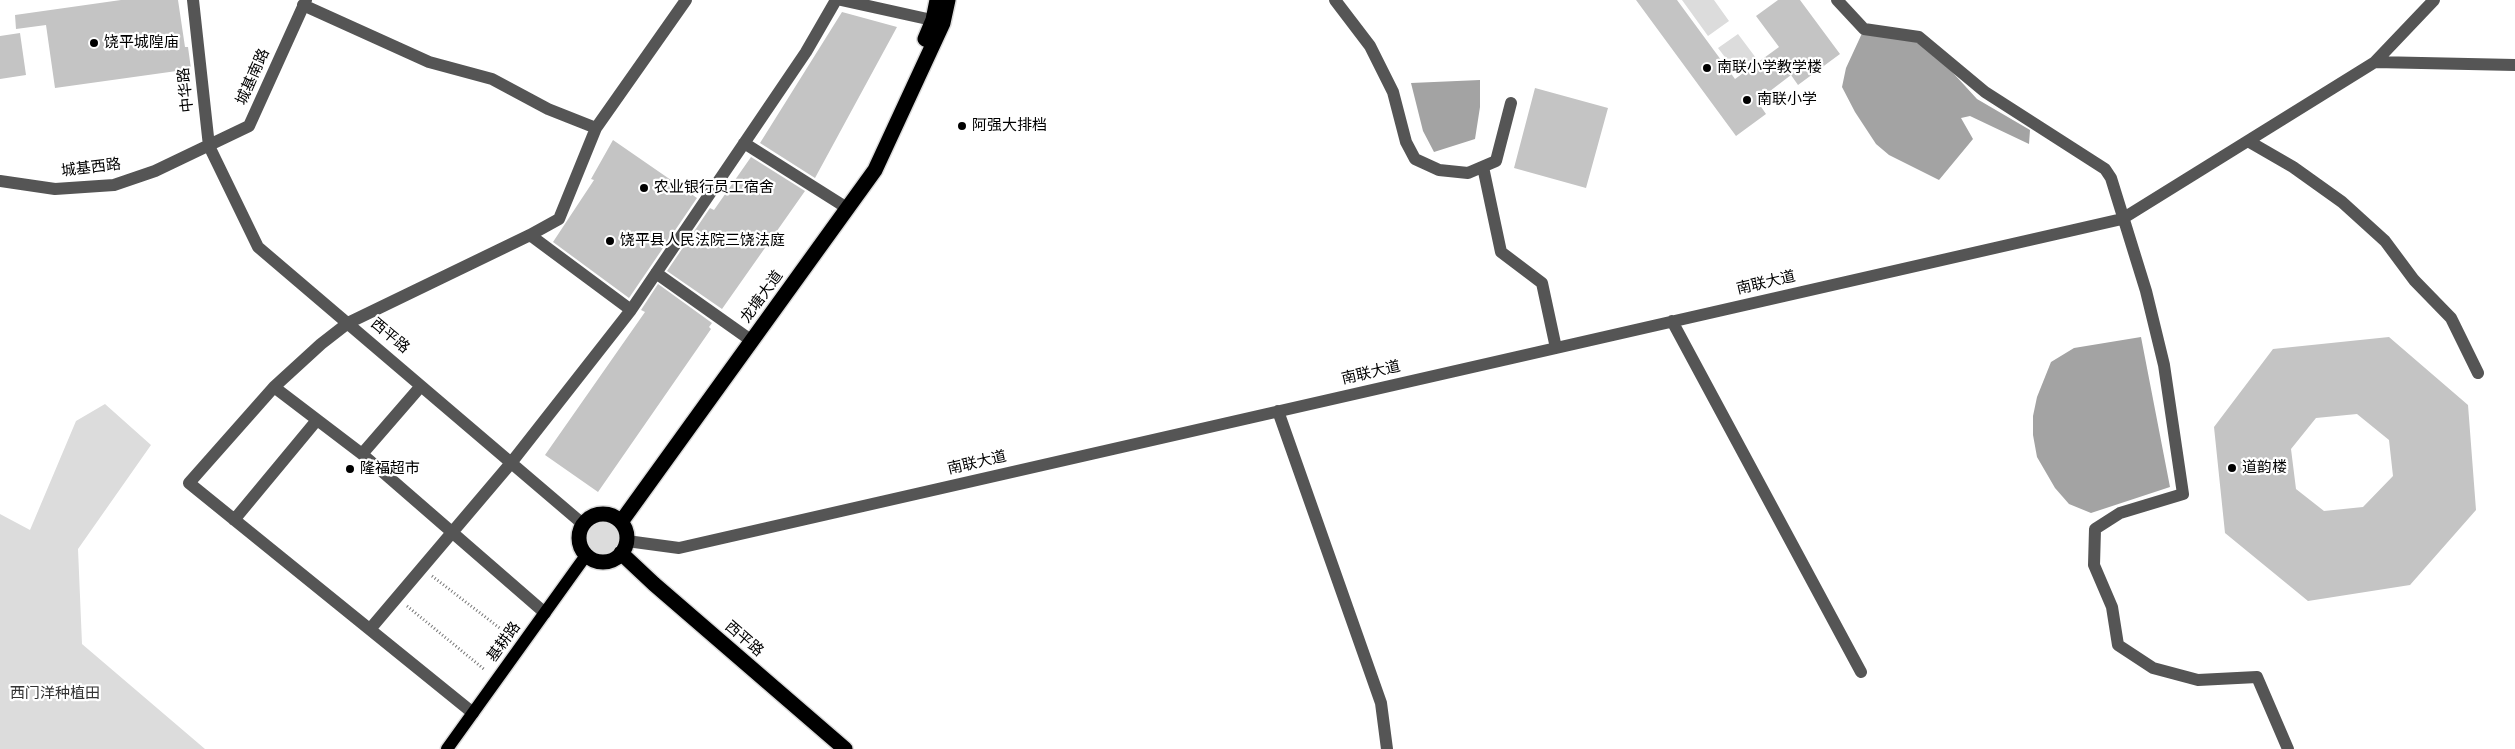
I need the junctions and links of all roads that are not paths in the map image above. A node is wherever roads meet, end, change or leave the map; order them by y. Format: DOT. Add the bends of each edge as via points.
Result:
graph roads {
  1 [pos="193,0"];
  2 [pos="686,0"];
  3 [pos="836,0"];
  4 [pos="841,0"];
  5 [pos="938,0"];
  6 [pos="948,0"];
  7 [pos="1335,0"];
  8 [pos="1837,0"];
  9 [pos="2434,0"];
  10 [pos="304,3"];
  11 [pos="938,22"];
  12 [pos="2375,62"];
  13 [pos="2515,65"];
  14 [pos="1512,103"];
  15 [pos="596,128"];
  16 [pos="2248,142"];
  17 [pos="744,143"];
  18 [pos="209,146"];
  19 [pos="1483,167"];
  20 [pos="0,181"];
  21 [pos="844,206"];
  22 [pos="2122,219"];
  23 [pos="530,235"];
  24 [pos="656,273"];
  25 [pos="631,310"];
  26 [pos="1672,321"];
  27 [pos="348,323"];
  28 [pos="748,338"];
  29 [pos="1556,348"];
  30 [pos="2478,373"];
  31 [pos="421,386"];
  32 [pos="274,387"];
  33 [pos="1278,411"];
  34 [pos="317,420"];
  35 [pos="362,454"];
  36 [pos="512,463"];
  37 [pos="618,519"];
  38 [pos="234,520"];
  39 [pos="584,525"];
  40 [pos="452,533"];
  41 [pos="624,547"];
  42 [pos="587,554"];
  43 [pos="545,613"];
  44 [pos="371,628"];
  45 [pos="1860,672"];
  46 [pos="473,713"];
  47 [pos="447,749"];
  48 [pos="846,749"];
  49 [pos="1387,749"];
  50 [pos="2288,749"];
  1 -- 18 [label="street, 中华路"];
  2 -- 15 [label="street"];
  3 -- 17 [label="street" via="806,52"];
  4 -- 11 [label="street"];
  5 -- 11 [label="highway, 龙塘大道"];
  6 -- 11 [label="highway, 龙塘大道"];
  7 -- 19 [label="street" via="1370,46 1393,92 1406,142 1415,159 1439,170 1468,173"];
  8 -- 22 [label="street" via="1864,29 1919,37 1985,92 2105,169 2111,178"];
  9 -- 12 [label="street, 南联大道"];
  10 -- 15 [label="street" via="429,62 492,80 548,109"];
  10 -- 18 [label="street, 城基南路" via="249,126"];
  11 -- 21 [label="highway, 龙塘大道" via="868,166"];
  12 -- 13 [label="street"];
  12 -- 16 [label="street, 南联大道"];
  14 -- 19 [label="street" via="1496,161"];
  15 -- 23 [label="street" via="559,219"];
  16 -- 22 [label="street, 南联大道"];
  16 -- 30 [label="street" via="2293,167 2342,202 2385,241 2414,280 2451,318"];
  17 -- 21 [label="street"];
  17 -- 24 [label="street"];
  18 -- 20 [label="street, 城基西路" via="155,171 114,185 55,189"];
  18 -- 27 [label="street, 西平路" via="258,247"];
  19 -- 29 [label="street" via="1500,252 1542,284"];
  21 -- 28 [label="highway, 龙塘大道"];
  22 -- 26 [label="street, 南联大道"];
  22 -- 50 [label="street" via="2146,291 2164,365 2183,494 2120,513 2094,529 2094,565 2112,607 2118,645 2153,668 2198,680 2257,677"];
  23 -- 25 [label="street"];
  23 -- 27 [label="street"];
  24 -- 25 [label="street"];
  24 -- 28 [label="street"];
  25 -- 36 [label="street"];
  26 -- 29 [label="street, 南联大道"];
  26 -- 45 [label="street"];
  27 -- 31 [label="street, 西平路"];
  27 -- 32 [label="street"];
  28 -- 37 [label="highway, 龙塘大道"];
  29 -- 33 [label="street, 南联大道"];
  31 -- 35 [label="street"];
  31 -- 36 [label="street, 西平路"];
  32 -- 34 [label="street"];
  32 -- 38 [label="street" via="188,483"];
  33 -- 41 [label="street, 南联大道" via="679,548"];
  33 -- 49 [label="street" via="1381,703"];
  34 -- 35 [label="street"];
  34 -- 38 [label="street"];
  35 -- 40 [label="street"];
  36 -- 39 [label="street, 西平路"];
  36 -- 40 [label="street"];
  37 -- 39 [label="highway" via="598,515"];
  37 -- 41 [label="highway" via="625,528"];
  38 -- 44 [label="street"];
  39 -- 42 [label="highway" via="580,538"];
  40 -- 43 [label="street"];
  40 -- 44 [label="street"];
  41 -- 42 [label="highway" via="615,558 600,562"];
  41 -- 48 [label="highway, 西平路" via="654,584"];
  42 -- 43 [label="main road, 基耕路"];
  43 -- 46 [label="main road, 基耕路"];
  44 -- 46 [label="street"];
  46 -- 47 [label="main road, 基耕路"];
}
